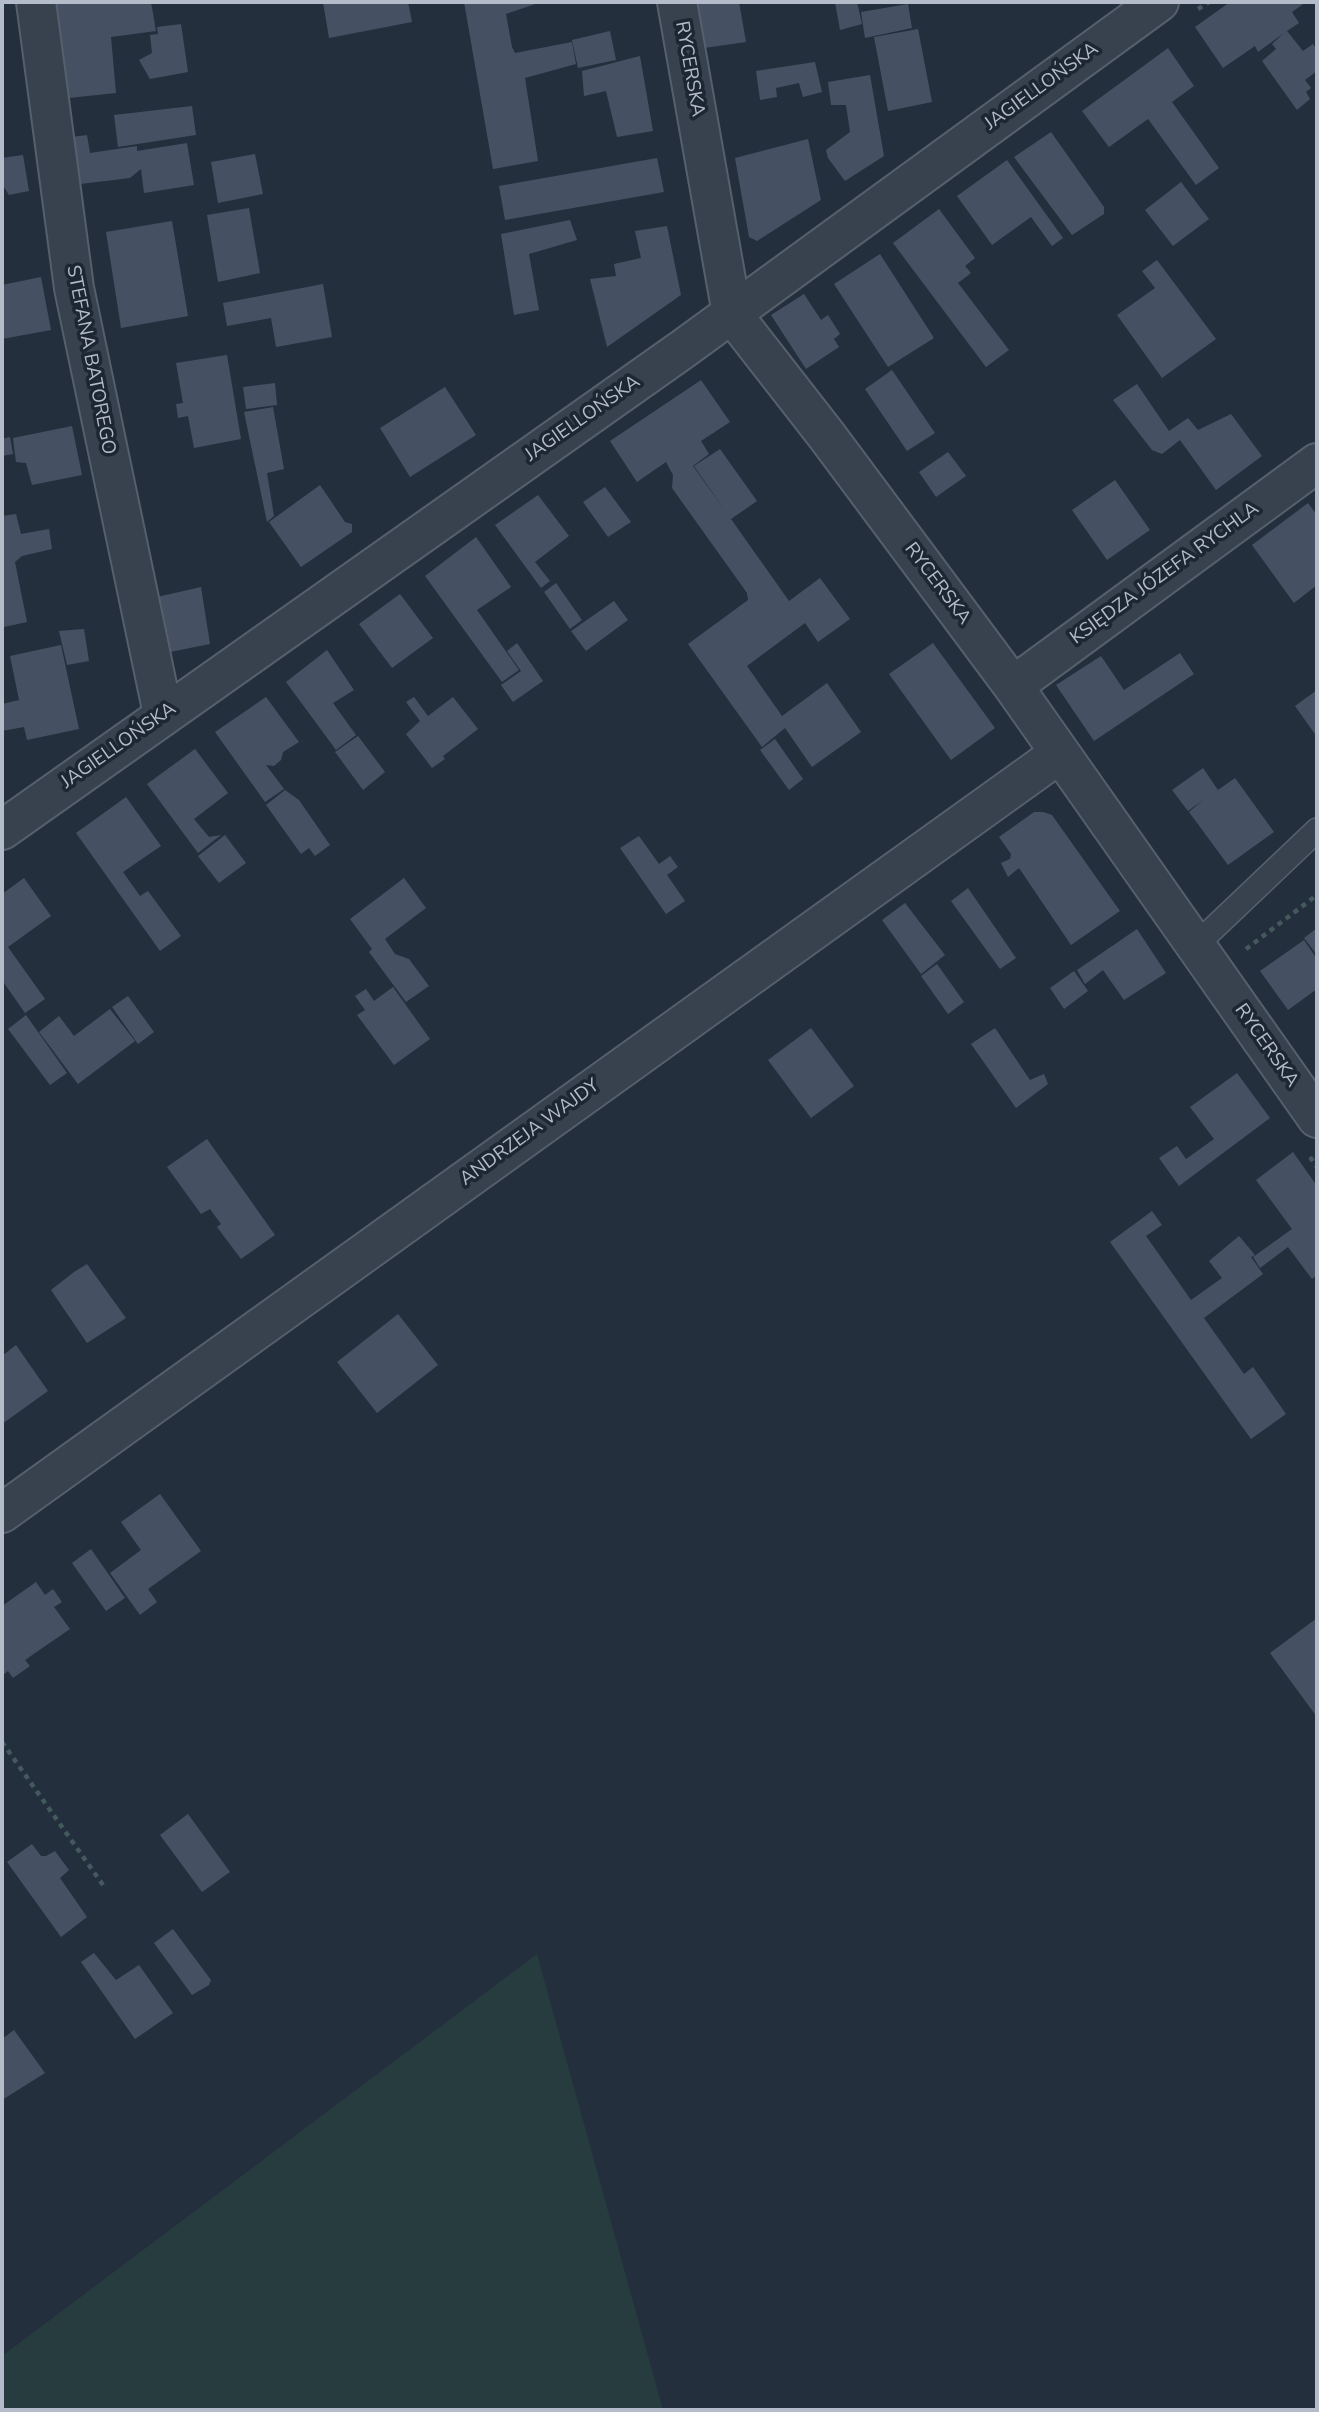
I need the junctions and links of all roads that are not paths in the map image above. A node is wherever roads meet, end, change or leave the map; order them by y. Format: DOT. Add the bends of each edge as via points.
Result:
graph roads {
  1 [pos="36,2"];
  2 [pos="677,2"];
  3 [pos="1165,6"];
  4 [pos="732,314"];
  5 [pos="1317,463"];
  6 [pos="1013,685"];
  7 [pos="163,714"];
  8 [pos="1059,754"];
  9 [pos="2,830"];
  10 [pos="1317,830"];
  11 [pos="1206,936"];
  12 [pos="1317,1118"];
  13 [pos="2,1513"];
  1 -- 7 [label="street, STEFANA BATOREGO" via="74,288"];
  2 -- 4 [label="street, RYCERSKA"];
  3 -- 4 [label="street, JAGIELLOŃSKA"];
  4 -- 6 [label="street, RYCERSKA"];
  4 -- 7 [label="street, JAGIELLOŃSKA"];
  5 -- 6 [label="street, KSIĘDZA JÓZEFA RYCHLA"];
  6 -- 8 [label="street, RYCERSKA"];
  7 -- 9 [label="street, JAGIELLOŃSKA"];
  8 -- 11 [label="street, RYCERSKA"];
  8 -- 13 [label="street, ANDRZEJA WAJDY"];
  10 -- 11 [label="lane"];
  11 -- 12 [label="street, RYCERSKA"];
}
